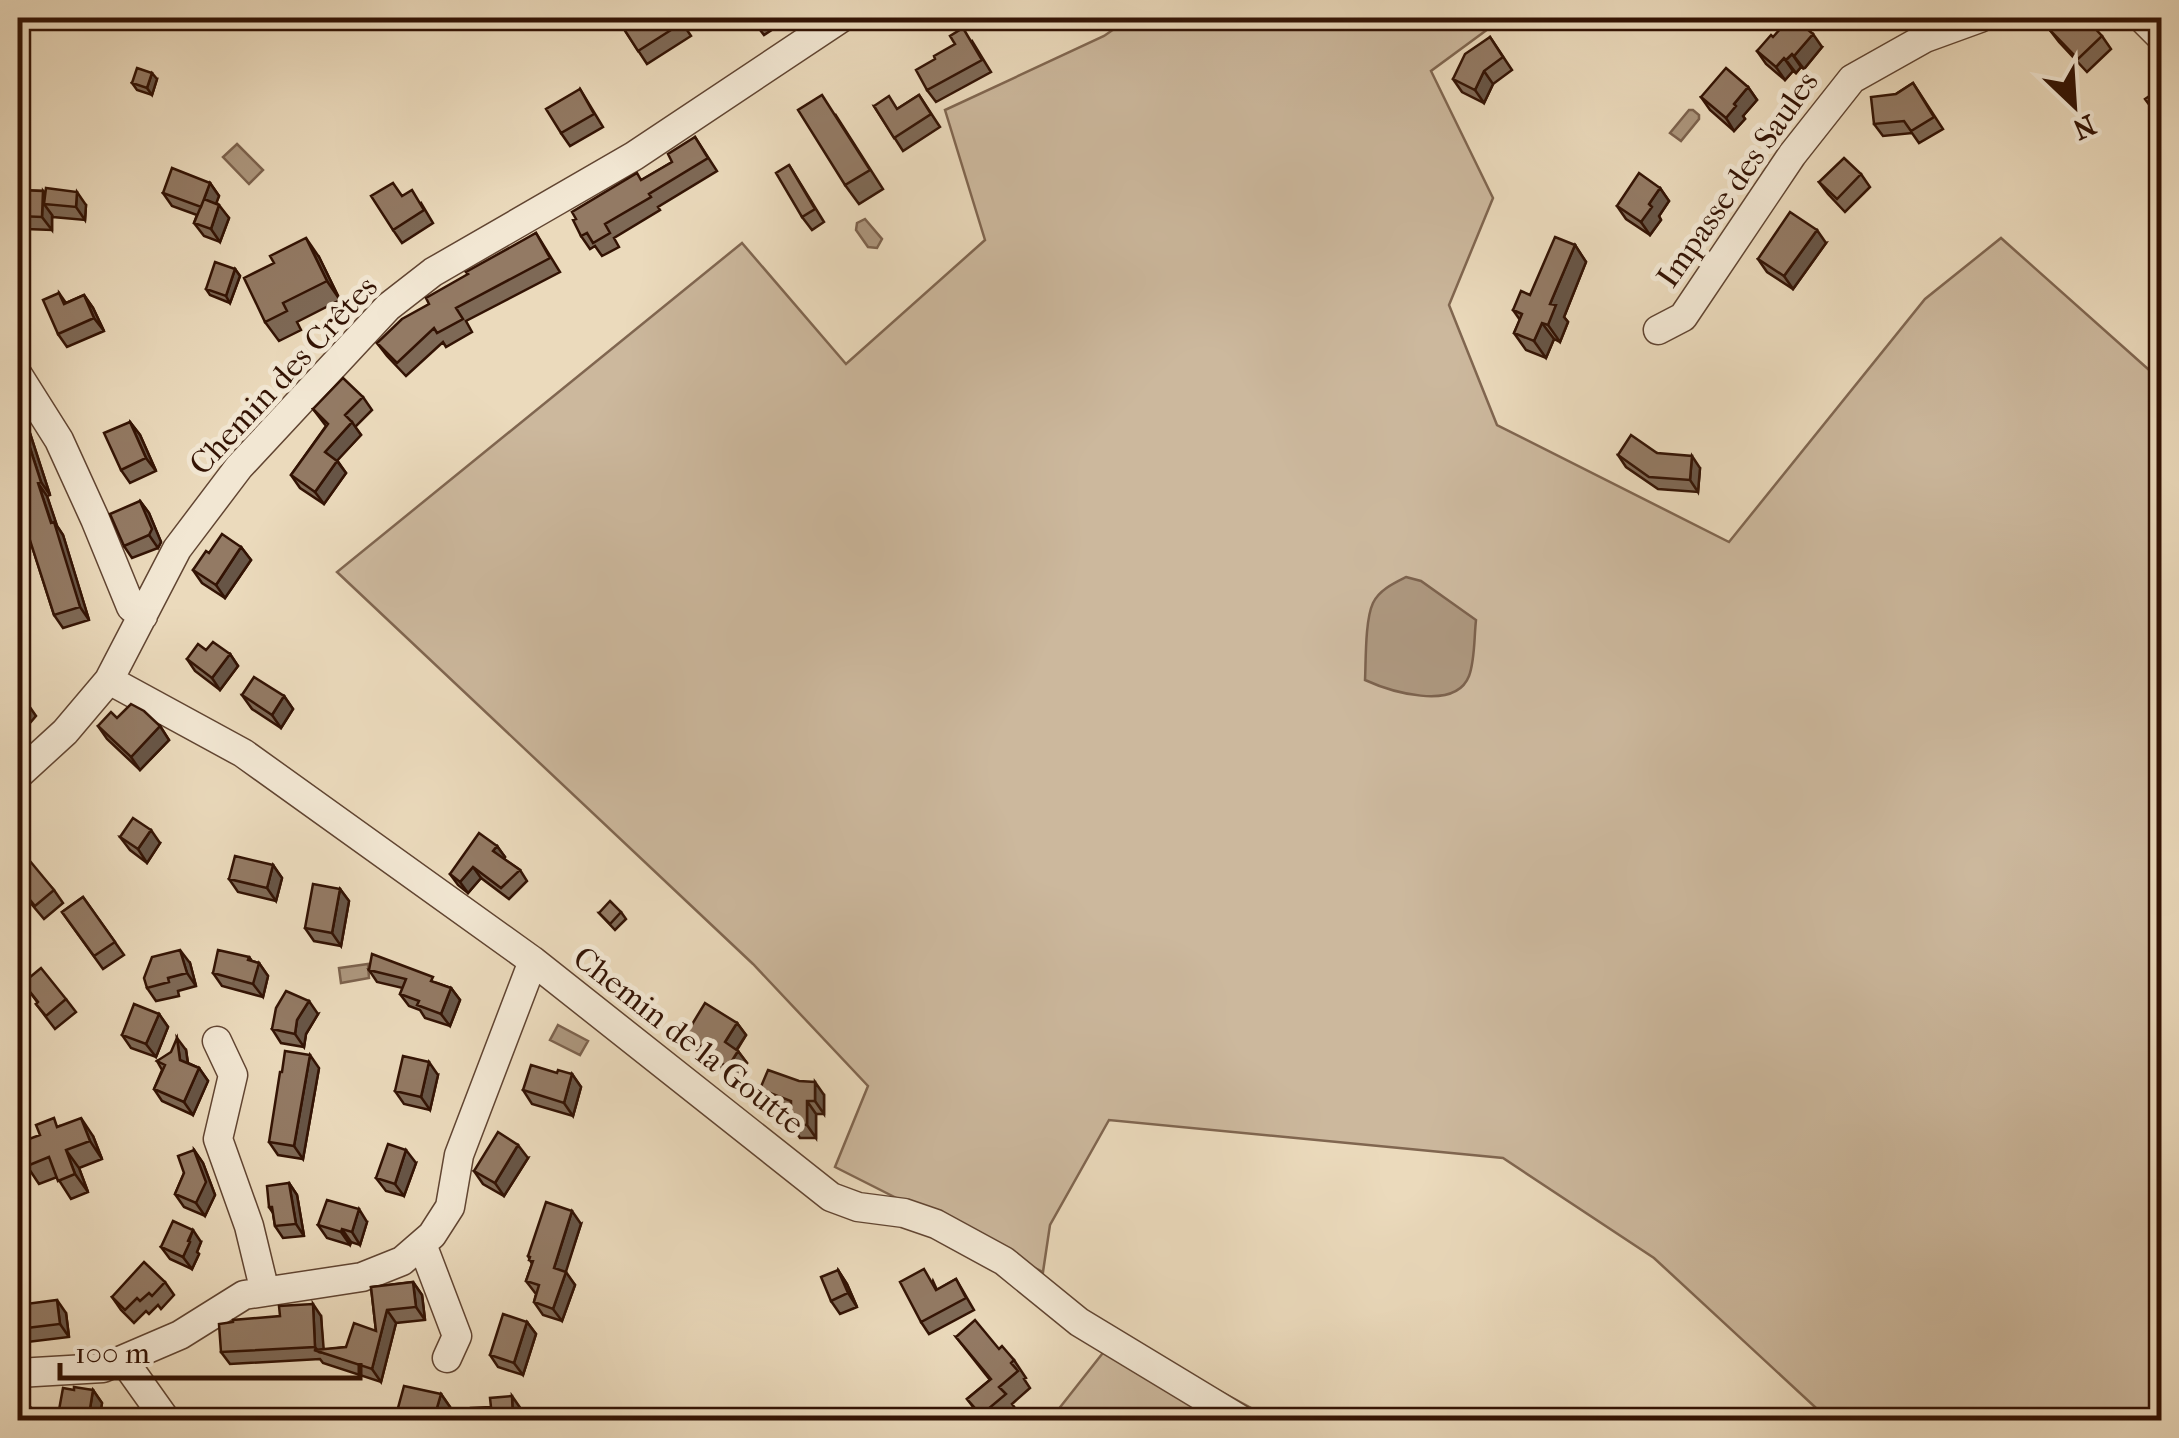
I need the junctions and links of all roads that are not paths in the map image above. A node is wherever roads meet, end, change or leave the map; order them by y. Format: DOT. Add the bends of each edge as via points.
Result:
graph roads {
  1 [pos="841,18"];
  2 [pos="1980,18"];
  3 [pos="2142,18"];
  4 [pos="2162,38"];
  5 [pos="1658,330"];
  6 [pos="18,375"];
  7 [pos="142,616"];
  8 [pos="109,680"];
  9 [pos="18,775"];
  10 [pos="533,961"];
  11 [pos="217,1042"];
  12 [pos="422,1244"];
  13 [pos="265,1292"];
  14 [pos="448,1358"];
  15 [pos="124,1361"];
  16 [pos="18,1373"];
  17 [pos="166,1420"];
  18 [pos="1241,1420"];
  1 -- 7 [label="street, Chemin des Crêtes" via="634,156 432,272 388,307 239,467 177,549"];
  2 -- 5 [label="street, Impasse des Saules" via="1925,38 1852,79 1683,317"];
  3 -- 4 [label="street"];
  6 -- 7 [label="street" via="58,440 132,607"];
  7 -- 8 [label="street, Chemin des Crêtes"];
  8 -- 9 [label="street, Chemin des Crêtes"];
  8 -- 10 [label="street, Chemin de la Goutte" via="242,753"];
  10 -- 12 [label="street" via="459,1155 450,1206"];
  10 -- 18 [label="street, Chemin de la Goutte" via="831,1197 936,1224 1004,1261 1079,1322"];
  11 -- 13 [label="street" via="233,1074 218,1139"];
  12 -- 13 [label="street" via="402,1261 362,1277"];
  12 -- 14 [label="street" via="457,1336"];
  13 -- 15 [label="street" via="244,1295"];
  15 -- 16 [label="street"];
  15 -- 17 [label="street"];
}
